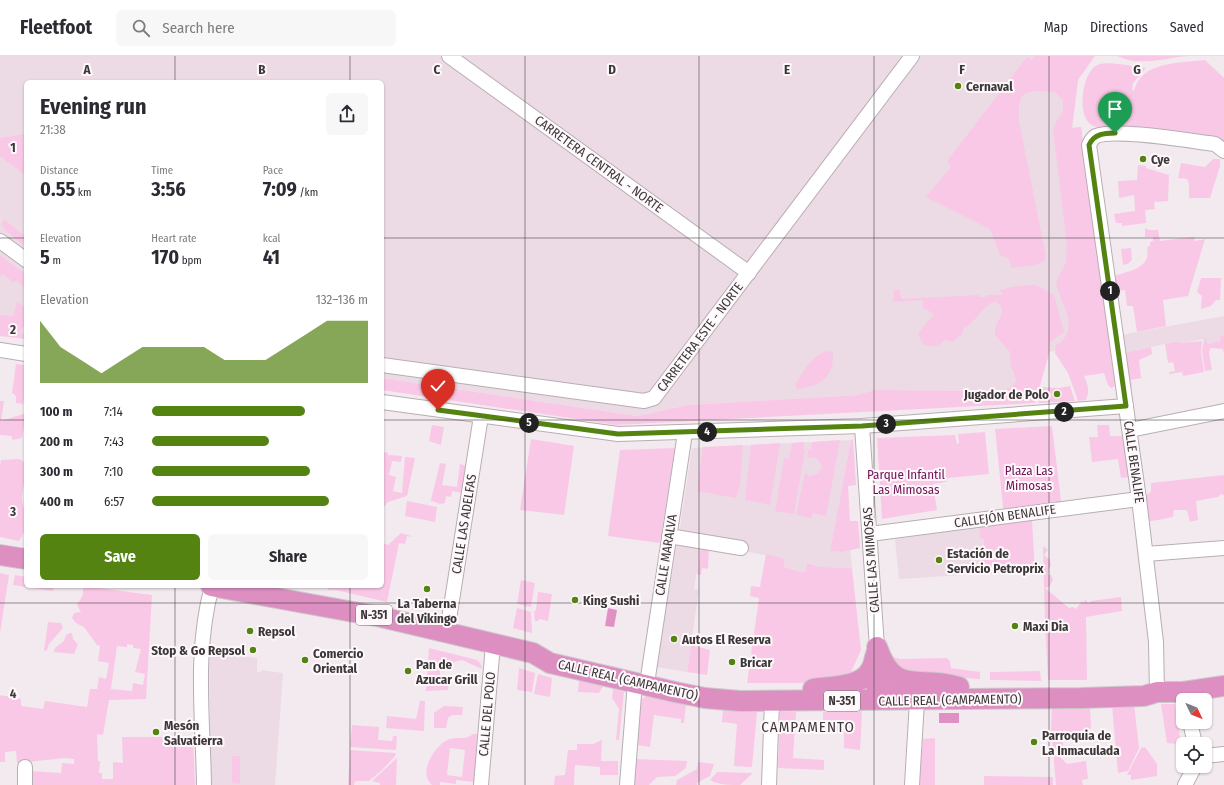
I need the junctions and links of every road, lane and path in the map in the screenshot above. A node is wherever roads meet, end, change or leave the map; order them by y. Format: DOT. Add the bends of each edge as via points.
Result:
graph roads {
  1 [pos="449,56"];
  2 [pos="912,56"];
  3 [pos="1224,151"];
  4 [pos="0,241"];
  5 [pos="24,259"];
  6 [pos="748,273"];
  7 [pos="0,350"];
  8 [pos="24,354"];
  9 [pos="384,365"];
  10 [pos="384,402"];
  11 [pos="1126,406"];
  12 [pos="1224,411"];
  13 [pos="481,416"];
  14 [pos="862,426"];
  15 [pos="1130,430"];
  16 [pos="685,433"];
  17 [pos="1139,499"];
  18 [pos="870,534"];
  19 [pos="669,536"];
  20 [pos="741,548"];
  21 [pos="1224,548"];
  22 [pos="1146,554"];
  23 [pos="0,555"];
  24 [pos="24,559"];
  25 [pos="211,588"];
  26 [pos="223,588"];
  27 [pos="447,632"];
  28 [pos="493,644"];
  29 [pos="878,652"];
  30 [pos="641,680"];
  31 [pos="1224,686"];
  32 [pos="959,687"];
  33 [pos="813,689"];
  34 [pos="879,689"];
  35 [pos="1157,692"];
  36 [pos="1196,693"];
  37 [pos="1176,695"];
  38 [pos="1051,698"];
  39 [pos="772,701"];
  40 [pos="917,701"];
  41 [pos="1224,754"];
  42 [pos="1212,755"];
  43 [pos="25,767"];
  44 [pos="1191,773"];
  45 [pos="25,785"];
  46 [pos="204,785"];
  47 [pos="481,785"];
  48 [pos="627,785"];
  49 [pos="769,785"];
  50 [pos="912,785"];
  51 [pos="1185,785"];
  1 -- 6 [label="street, CARRETERA CENTRAL - NORTE"];
  2 -- 6 [label="street, CARRETERA ESTE - NORTE"];
  3 -- 11 [label="street, CALLE BENALIFE" via="1214,144 1115,133 1092,139 1089,145"];
  4 -- 5 [label="street"];
  6 -- 9 [label="street, CARRETERA ESTE - NORTE" via="663,387 650,400"];
  7 -- 8 [label="street"];
  10 -- 13 [label="street"];
  11 -- 14 [label="street"];
  11 -- 15 [label="street, CALLE BENALIFE"];
  12 -- 15 [label="street"];
  13 -- 16 [label="street" via="618,434"];
  13 -- 27 [label="street, CALLE LAS ADELFAS"];
  14 -- 16 [label="street"];
  14 -- 18 [label="street, CALLE LAS MIMOSAS"];
  15 -- 17 [label="street, CALLE BENALIFE"];
  16 -- 19 [label="street, CALLE MARALVA"];
  17 -- 18 [label="street, CALLEJÓN BENALIFE"];
  17 -- 22 [label="street, CALLE BENALIFE"];
  18 -- 29 [label="street, CALLE LAS MIMOSAS"];
  19 -- 20 [label="street"];
  19 -- 30 [label="street, CALLE MARALVA"];
  21 -- 22 [label="street"];
  22 -- 35 [label="street, CALLE BENALIFE" via="1156,642"];
  23 -- 24 [label="highway"];
  25 -- 46 [label="street" via="203,627 201,667"];
  26 -- 27 [label="highway, CALLE REAL (CAMPAMENTO) / N-351" via="312,603"];
  27 -- 28 [label="highway, CALLE REAL (CAMPAMENTO) / N-351"];
  28 -- 30 [label="highway, CALLE REAL (CAMPAMENTO) / N-351" via="533,654 550,663"];
  28 -- 47 [label="street, CALLE DEL POLO"];
  29 -- 32 [label="highway" via="888,670 903,681 945,683"];
  29 -- 33 [label="highway" via="871,670 862,679 853,683"];
  29 -- 34 [label="highway" via="881,681"];
  30 -- 33 [label="highway, CALLE REAL (CAMPAMENTO) / N-351" via="724,689"];
  30 -- 39 [label="highway, CALLE REAL (CAMPAMENTO) / N-351" via="705,698"];
  30 -- 48 [label="street, CALLE MARALVA"];
  31 -- 36 [label="highway, CALLE REAL (CAMPAMENTO) / N-351"];
  32 -- 34 [label="highway, CALLE REAL (CAMPAMENTO) / N-351"];
  32 -- 35 [label="highway, CALLE REAL (CAMPAMENTO) / N-351" via="1144,688"];
  33 -- 34 [label="highway, CALLE REAL (CAMPAMENTO) / N-351"];
  34 -- 38 [label="highway" via="889,695 1035,693"];
  34 -- 39 [label="highway" via="873,694 783,695"];
  35 -- 37 [label="highway, CALLE REAL (CAMPAMENTO) / N-351"];
  35 -- 38 [label="highway, CALLE REAL (CAMPAMENTO) / N-351" via="1144,696"];
  38 -- 40 [label="highway, CALLE REAL (CAMPAMENTO) / N-351"];
  39 -- 40 [label="highway, CALLE REAL (CAMPAMENTO) / N-351"];
  39 -- 49 [label="street"];
  40 -- 50 [label="street"];
  41 -- 42 [label="street"];
  43 -- 45 [label="street"];
  44 -- 51 [label="street"];
}
